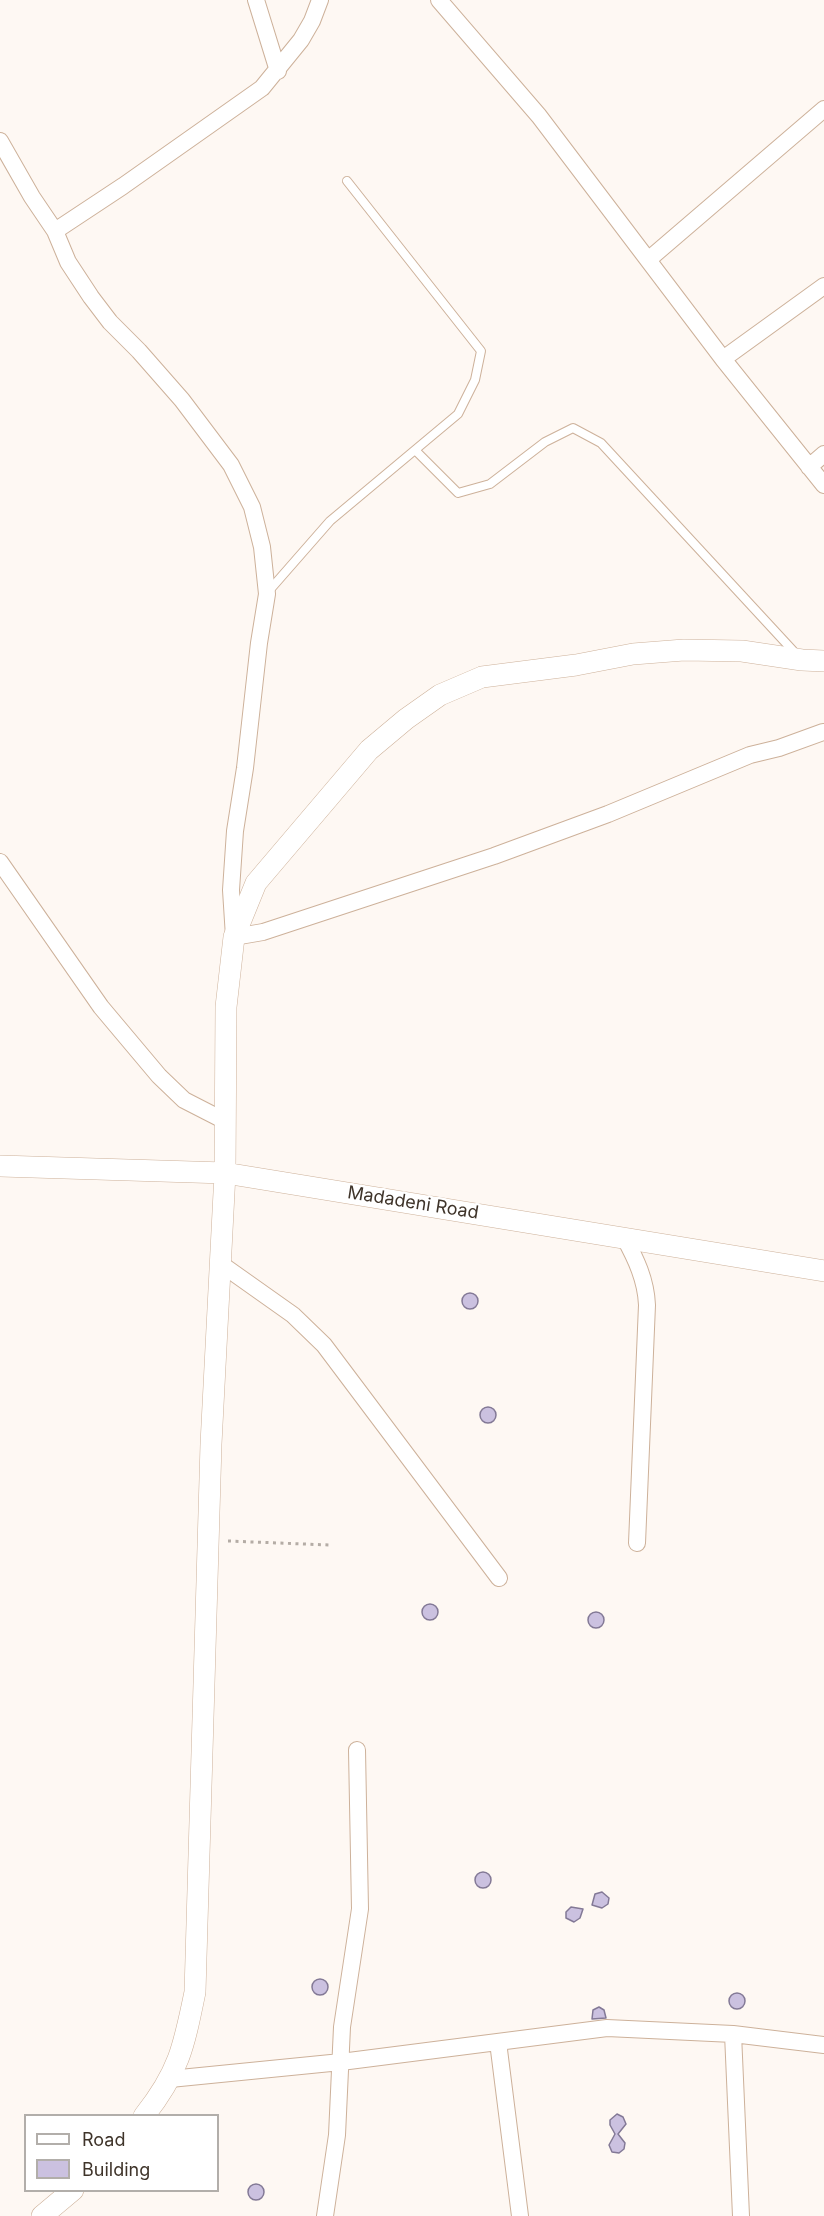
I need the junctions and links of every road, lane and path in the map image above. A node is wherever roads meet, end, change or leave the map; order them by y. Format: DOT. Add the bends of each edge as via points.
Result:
graph roads {
  1 [pos="256,0"];
  2 [pos="320,0"];
  3 [pos="439,0"];
  4 [pos="278,71"];
  5 [pos="824,109"];
  6 [pos="0,141"];
  7 [pos="347,182"];
  8 [pos="56,231"];
  9 [pos="648,260"];
  10 [pos="824,286"];
  11 [pos="723,359"];
  12 [pos="415,450"];
  13 [pos="824,454"];
  14 [pos="809,466"];
  15 [pos="824,485"];
  16 [pos="267,594"];
  17 [pos="802,660"];
  18 [pos="824,661"];
  19 [pos="823,732"];
  20 [pos="0,862"];
  21 [pos="234,937"];
  22 [pos="225,1121"];
  23 [pos="0,1166"];
  24 [pos="225,1173"];
  25 [pos="624,1237"];
  26 [pos="221,1264"];
  27 [pos="824,1271"];
  28 [pos="208,1540"];
  29 [pos="637,1543"];
  30 [pos="329,1545"];
  31 [pos="500,1578"];
  32 [pos="357,1750"];
  33 [pos="733,2034"];
  34 [pos="498,2042"];
  35 [pos="824,2045"];
  36 [pos="341,2062"];
  37 [pos="170,2079"];
  38 [pos="145,2114"];
  39 [pos="71,2192"];
  40 [pos="42,2216"];
  41 [pos="325,2216"];
  42 [pos="520,2216"];
  43 [pos="741,2216"];
  1 -- 4 [label="street"];
  2 -- 4 [label="street" via="301,40"];
  3 -- 9 [label="street" via="539,116"];
  4 -- 8 [label="street" via="243,102"];
  5 -- 9 [label="street"];
  6 -- 8 [label="street"];
  7 -- 12 [label="lane" via="481,351 475,380 459,414"];
  8 -- 16 [label="street" via="68,262 110,322 182,400 231,465 252,507 262,547"];
  9 -- 11 [label="street"];
  10 -- 11 [label="street"];
  11 -- 14 [label="street"];
  12 -- 16 [label="lane" via="330,521"];
  12 -- 17 [label="lane" via="458,493 490,484 544,442 573,429 601,443"];
  13 -- 14 [label="street"];
  14 -- 15 [label="street"];
  16 -- 21 [label="street" via="235,831 231,890"];
  17 -- 18 [label="street"];
  17 -- 21 [label="street" via="742,651 633,654 482,677 440,695 369,750 286,845 255,883"];
  19 -- 21 [label="street" via="741,759 494,856 263,932"];
  20 -- 22 [label="street" via="101,1007 159,1076 184,1100"];
  21 -- 22 [label="street" via="226,1007"];
  22 -- 24 [label="street"];
  23 -- 24 [label="street, Madadeni Road"];
  24 -- 25 [label="street, Madadeni Road"];
  24 -- 26 [label="street"];
  25 -- 27 [label="street, Madadeni Road"];
  25 -- 29 [label="street" via="642,1274 647,1305"];
  26 -- 28 [label="street"];
  26 -- 31 [label="street" via="293,1315 324,1345"];
  28 -- 30 [label="path"];
  28 -- 37 [label="street" via="195,1992 185,2045"];
  32 -- 36 [label="street" via="360,1909 342,2027"];
  33 -- 34 [label="street" via="607,2028"];
  33 -- 35 [label="street"];
  33 -- 43 [label="street"];
  34 -- 36 [label="street"];
  34 -- 42 [label="street"];
  36 -- 37 [label="street"];
  36 -- 41 [label="street" via="337,2135"];
  37 -- 38 [label="street"];
  39 -- 40 [label="street"];
}
